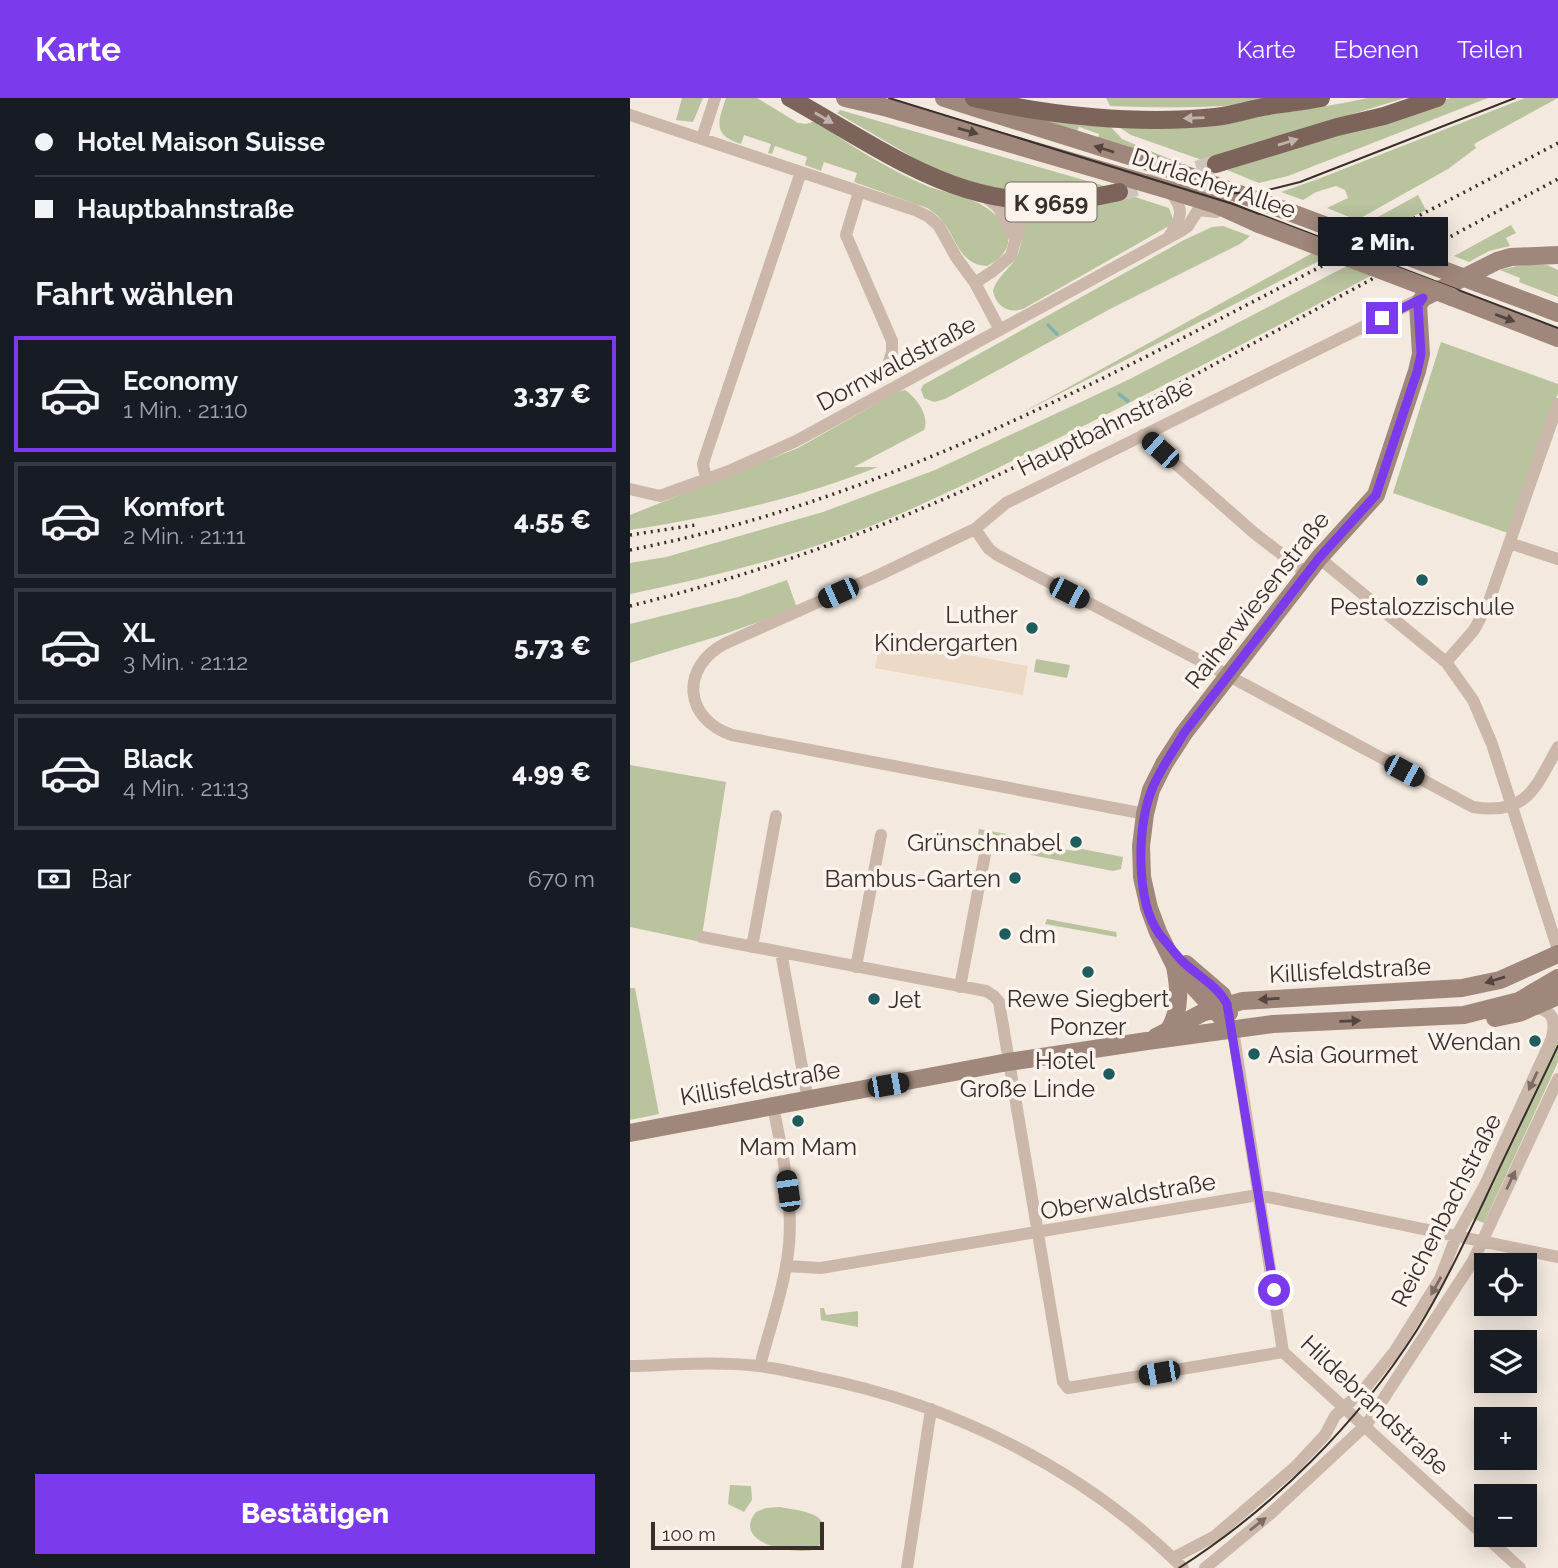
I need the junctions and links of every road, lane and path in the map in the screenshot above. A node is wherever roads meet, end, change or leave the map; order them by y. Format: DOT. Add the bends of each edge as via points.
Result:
graph roads {
  1 [pos="715,98"];
  2 [pos="790,98"];
  3 [pos="845,98"];
  4 [pos="944,98"];
  5 [pos="974,98"];
  6 [pos="1321,98"];
  7 [pos="1437,98"];
  8 [pos="630,115"];
  9 [pos="702,138"];
  10 [pos="1216,164"];
  11 [pos="801,172"];
  12 [pos="1169,190"];
  13 [pos="859,192"];
  14 [pos="1119,192"];
  15 [pos="983,195"];
  16 [pos="1041,202"];
  17 [pos="1251,221"];
  18 [pos="1170,236"];
  19 [pos="1015,240"];
  20 [pos="1558,255"];
  21 [pos="975,283"];
  22 [pos="1423,298"];
  23 [pos="1558,313"];
  24 [pos="1000,330"];
  25 [pos="1558,338"];
  26 [pos="887,365"];
  27 [pos="1558,404"];
  28 [pos="1143,435"];
  29 [pos="706,479"];
  30 [pos="630,489"];
  31 [pos="975,529"];
  32 [pos="1509,543"];
  33 [pos="1319,558"];
  34 [pos="1558,559"];
  35 [pos="1307,574"];
  36 [pos="1446,662"];
  37 [pos="1228,676"];
  38 [pos="1558,747"];
  39 [pos="1511,807"];
  40 [pos="1145,814"];
  41 [pos="776,816"];
  42 [pos="881,835"];
  43 [pos="985,854"];
  44 [pos="1158,932"];
  45 [pos="702,937"];
  46 [pos="752,947"];
  47 [pos="781,952"];
  48 [pos="1558,952"];
  49 [pos="1175,966"];
  50 [pos="856,967"];
  51 [pos="1558,978"];
  52 [pos="960,987"];
  53 [pos="1558,996"];
  54 [pos="1221,1006"];
  55 [pos="1533,1008"];
  56 [pos="1464,1015"];
  57 [pos="1170,1028"];
  58 [pos="1233,1030"];
  59 [pos="1147,1041"];
  60 [pos="1008,1062"];
  61 [pos="1558,1079"];
  62 [pos="808,1100"];
  63 [pos="773,1106"];
  64 [pos="630,1133"];
  65 [pos="1258,1195"];
  66 [pos="1037,1233"];
  67 [pos="1456,1237"];
  68 [pos="1483,1242"];
  69 [pos="1558,1257"];
  70 [pos="786,1266"];
  71 [pos="1283,1352"];
  72 [pos="630,1366"];
  73 [pos="760,1366"];
  74 [pos="1342,1408"];
  75 [pos="931,1409"];
  76 [pos="1364,1427"];
  77 [pos="1173,1558"];
  78 [pos="906,1568"];
  79 [pos="1183,1568"];
  80 [pos="1205,1568"];
  81 [pos="1520,1568"];
  1 -- 9 [label="street"];
  2 -- 15 [label="main road, K 9659, one-way" via="919,171"];
  3 -- 12 [label="main road, Durlacher Allee, one-way"];
  23 -- 4 [label="main road, Durlacher Allee, one-way, bridge" via="1164,167"];
  6 -- 5 [label="main road, one-way" via="1214,117 1173,119 1074,114"];
  10 -- 7 [label="main road, one-way"];
  8 -- 9 [label="street"];
  9 -- 11 [label="street"];
  11 -- 13 [label="street"];
  11 -- 29 [label="street" via="706,454"];
  12 -- 17 [label="main road, Durlacher Allee"];
  12 -- 18 [label="street" via="1181,210"];
  13 -- 21 [label="street" via="929,217"];
  13 -- 26 [label="street" via="846,235 892,341"];
  14 -- 16 [label="main road, K 9659"];
  15 -- 16 [label="main road, K 9659"];
  15 -- 19 [label="street" via="998,207"];
  16 -- 19 [label="street" via="1027,210"];
  17 -- 18 [label="street, Dornwaldstraße" via="1202,209 1188,226"];
  17 -- 25 [label="main road, Durlacher Allee, one-way, bridge"];
  18 -- 24 [label="street, Dornwaldstraße"];
  19 -- 21 [label="street" via="1011,256"];
  20 -- 22 [label="main road, Hauptbahnstraße" via="1497,261"];
  21 -- 24 [label="street"];
  22 -- 28 [label="street, Hauptbahnstraße"];
  22 -- 33 [label="main road, Raiherwiesenstraße" via="1418,305 1421,354 1417,372 1376,495"];
  24 -- 29 [label="street, Dornwaldstraße" via="796,441"];
  27 -- 32 [label="street"];
  28 -- 31 [label="street, Hauptbahnstraße" via="1006,503"];
  28 -- 35 [label="street"];
  29 -- 30 [label="street, Dornwaldstraße" via="660,496"];
  31 -- 37 [label="street" via="996,555"];
  31 -- 40 [label="street, Hauptbahnstraße" via="724,643 704,658 694,680 700,713 709,724 732,735"];
  32 -- 34 [label="street"];
  32 -- 36 [label="street" via="1482,616"];
  33 -- 35 [label="main road, Raiherwiesenstraße"];
  33 -- 36 [label="street"];
  35 -- 37 [label="main road, Raiherwiesenstraße"];
  36 -- 39 [label="street" via="1485,723"];
  37 -- 39 [label="street" via="1473,807"];
  37 -- 40 [label="main road, Raiherwiesenstraße" via="1164,764"];
  38 -- 39 [label="street" via="1535,788"];
  39 -- 48 [label="street"];
  40 -- 44 [label="main road, Raiherwiesenstraße" via="1142,877"];
  41 -- 46 [label="street"];
  42 -- 50 [label="street"];
  43 -- 52 [label="street"];
  44 -- 49 [label="main road, Raiherwiesenstraße"];
  44 -- 54 [label="main road, Raiherwiesenstraße" via="1181,960 1222,995"];
  45 -- 46 [label="street"];
  46 -- 47 [label="street"];
  47 -- 50 [label="street"];
  47 -- 62 [label="street"];
  48 -- 54 [label="main road, Killisfeldstraße, one-way" via="1500,980 1462,988 1255,999"];
  49 -- 54 [label="main road, Raiherwiesenstraße"];
  49 -- 57 [label="main road" via="1178,993"];
  50 -- 52 [label="street"];
  51 -- 56 [label="main road, Killisfeldstraße" via="1518,1000"];
  52 -- 60 [label="street" via="986,991 999,1002"];
  53 -- 55 [label="main road"];
  54 -- 57 [label="main road, Killisfeldstraße"];
  54 -- 58 [label="main road, Raiherwiesenstraße"];
  55 -- 56 [label="main road" via="1503,1017"];
  55 -- 67 [label="street, Reichenbachstraße, one-way" via="1543,1008 1553,1016 1552,1038"];
  58 -- 56 [label="main road, Killisfeldstraße, one-way"];
  57 -- 59 [label="main road, Killisfeldstraße"];
  58 -- 59 [label="main road, Killisfeldstraße"];
  58 -- 65 [label="street, Hildebrandstraße"];
  59 -- 60 [label="main road, Killisfeldstraße"];
  60 -- 62 [label="main road, Killisfeldstraße"];
  60 -- 66 [label="street"];
  68 -- 61 [label="street, Reichenbachstraße, one-way"];
  62 -- 63 [label="main road, Killisfeldstraße"];
  63 -- 64 [label="main road, Killisfeldstraße"];
  63 -- 70 [label="street" via="789,1199"];
  65 -- 66 [label="street, Oberwaldstraße"];
  65 -- 67 [label="street, Oberwaldstraße"];
  65 -- 71 [label="street, Hildebrandstraße"];
  66 -- 70 [label="street, Oberwaldstraße" via="821,1268"];
  66 -- 71 [label="street" via="1063,1381 1068,1388"];
  67 -- 68 [label="street, Oberwaldstraße"];
  67 -- 74 [label="street, Reichenbachstraße, one-way" via="1440,1279 1410,1329 1378,1373"];
  68 -- 69 [label="street, Oberwaldstraße"];
  68 -- 76 [label="street, Reichenbachstraße"];
  70 -- 73 [label="street"];
  71 -- 74 [label="street, Hildebrandstraße"];
  72 -- 73 [label="street"];
  73 -- 75 [label="street" via="839,1382"];
  74 -- 76 [label="street, Hildebrandstraße"];
  74 -- 77 [label="street, Reichenbachstraße" via="1318,1444 1256,1502 1215,1536"];
  75 -- 77 [label="street" via="980,1428 1078,1483"];
  75 -- 78 [label="street"];
  80 -- 76 [label="street, Reichenbachstraße, one-way" via="1269,1516"];
  76 -- 81 [label="street, Hildebrandstraße"];
  77 -- 79 [label="street"];
}
